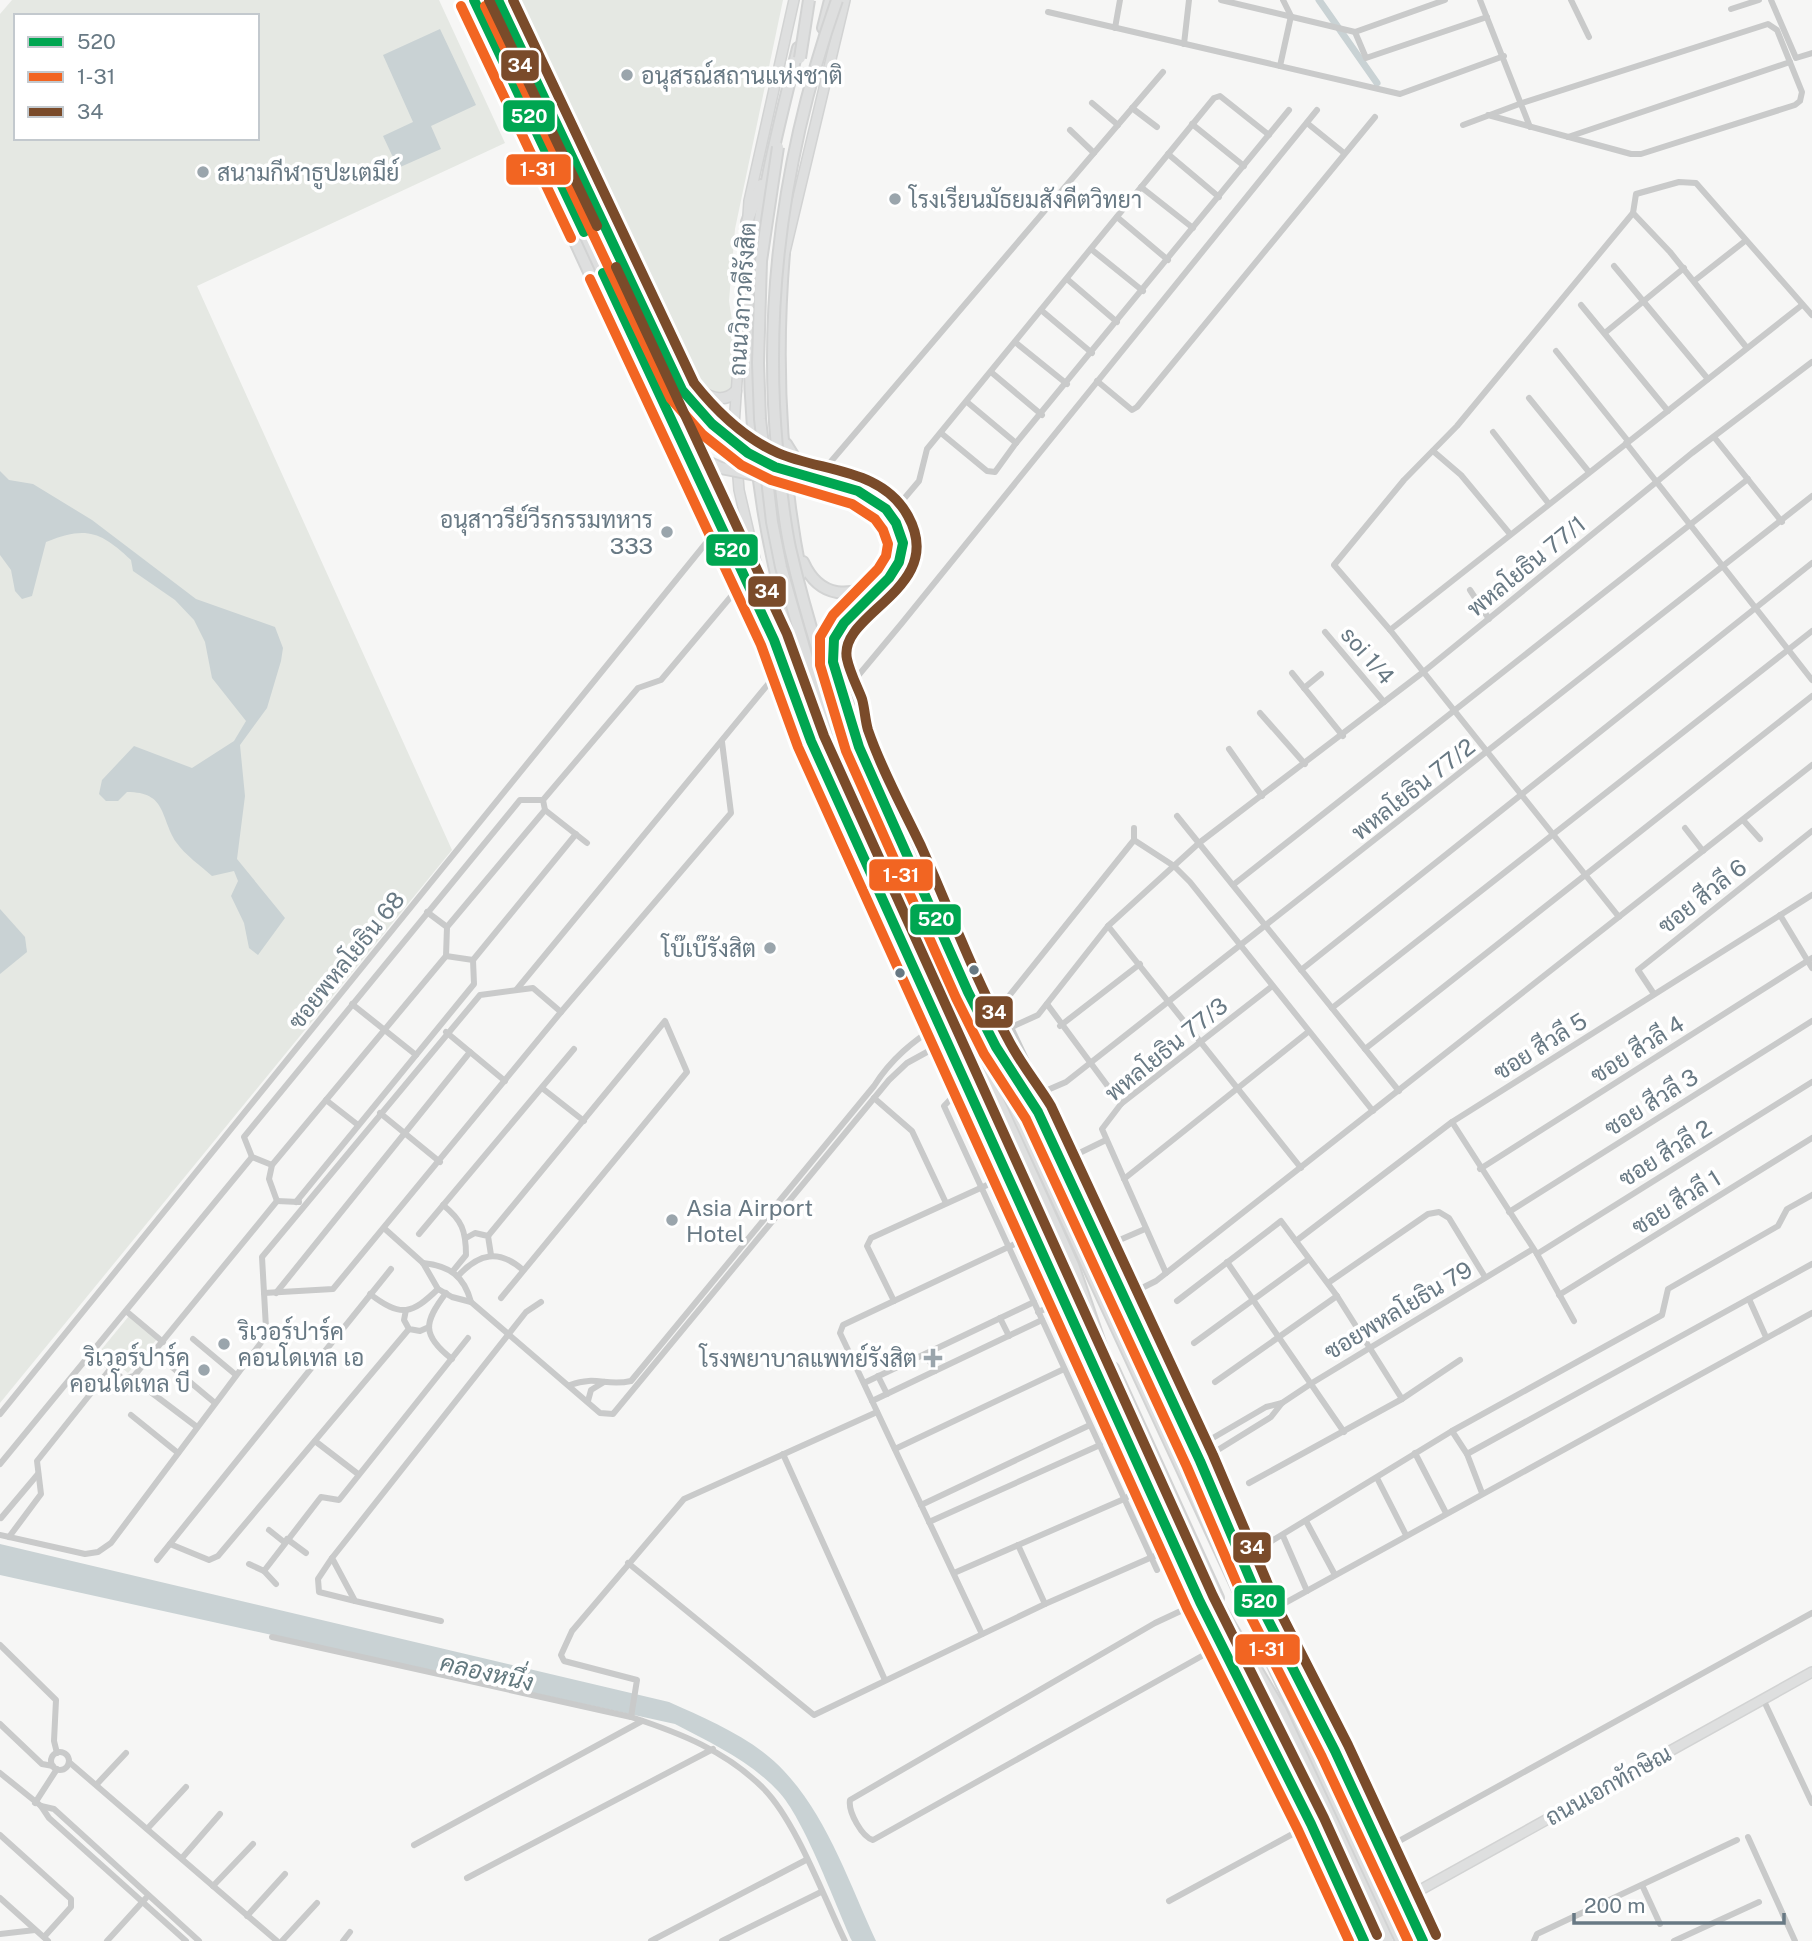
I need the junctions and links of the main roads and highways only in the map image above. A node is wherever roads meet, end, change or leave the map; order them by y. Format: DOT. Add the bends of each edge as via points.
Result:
graph roads {
  1 [pos="472,0"];
  2 [pos="498,0"];
  3 [pos="794,0"];
  4 [pos="811,0"];
  5 [pos="834,0"];
  6 [pos="845,0"];
  7 [pos="549,158"];
  8 [pos="768,169"];
  9 [pos="580,170"];
  10 [pos="747,222"];
  11 [pos="602,236"];
  12 [pos="784,256"];
  13 [pos="696,388"];
  14 [pos="736,391"];
  15 [pos="676,430"];
  16 [pos="781,431"];
  17 [pos="787,481"];
  18 [pos="796,547"];
  19 [pos="774,640"];
  20 [pos="836,671"];
  21 [pos="853,728"];
  22 [pos="1011,1073"];
  23 [pos="1023,1206"];
  24 [pos="1063,1259"];
  25 [pos="1812,1672"];
  26 [pos="1404,1899"];
  27 [pos="1364,1941"];
  28 [pos="1376,1941"];
  29 [pos="1388,1941"];
  30 [pos="1401,1941"];
  31 [pos="1409,1941"];
  32 [pos="1423,1941"];
  1 -- 7 [label="main road"];
  1 -- 17 [label="highway, bridge" via="475,34 647,398 674,440 721,468"];
  2 -- 9 [label="main road"];
  3 -- 10 [label="main road, ถนนวิภาวดีรังสิต" via="760,141"];
  4 -- 8 [label="highway, ถนนวิภาวดีรังสิต"];
  4 -- 29 [label="highway, bridge" via="766,215 758,363 772,522 802,642 863,803 1073,1265 1128,1424 1157,1490 1182,1544 1280,1711"];
  5 -- 12 [label="highway, ถนนวิภาวดีรังสิต" via="790,189"];
  5 -- 30 [label="highway, bridge" via="799,121 782,211 773,365 777,445 790,545 822,662 878,814"];
  6 -- 12 [label="main road, ถนนวิภาวดีรังสิต"];
  7 -- 11 [label="highway"];
  7 -- 15 [label="main road"];
  8 -- 10 [label="highway"];
  8 -- 24 [label="highway, ถนนวิภาวดีรังสิต" via="751,300 750,355 757,464 781,599 823,730"];
  9 -- 11 [label="highway"];
  9 -- 13 [label="main road" via="610,216"];
  10 -- 14 [label="main road, ถนนวิภาวดีรังสิต"];
  11 -- 17 [label="highway, bridge" via="685,411 730,453"];
  11 -- 20 [label="highway, bridge" via="682,390 704,416 748,452 775,467 874,499 896,523 902,551 895,569 833,642"];
  12 -- 16 [label="highway, ถนนวิภาวดีรังสิต" via="779,325"];
  13 -- 14 [label="main road" via="719,398"];
  13 -- 15 [label="main road" via="716,422 716,435 704,440"];
  14 -- 19 [label="main road, ถนนวิภาวดีรังสิต" via="734,458"];
  15 -- 19 [label="main road"];
  16 -- 18 [label="highway, ถนนวิภาวดีรังสิต"];
  16 -- 20 [label="highway" via="799,466 858,481 882,494 897,507 913,544 900,582 850,632"];
  17 -- 18 [label="highway" via="845,495 868,507 886,526 893,548 886,567 867,587 843,592 816,582"];
  18 -- 21 [label="highway, ถนนวิภาวดีรังสิต" via="824,663"];
  19 -- 23 [label="main road, ถนนวิภาวดีรังสิต" via="811,741"];
  20 -- 21 [label="highway"];
  21 -- 22 [label="highway"];
  22 -- 26 [label="main road" via="1061,1162 1200,1461 1265,1614"];
  22 -- 31 [label="highway"];
  23 -- 24 [label="highway"];
  23 -- 27 [label="main road, ถนนวิภาวดีรังสิต" via="1200,1602"];
  24 -- 28 [label="highway"];
  25 -- 26 [label="main road, ถนนเอกทักษิณ"];
  26 -- 32 [label="main road"];
}
